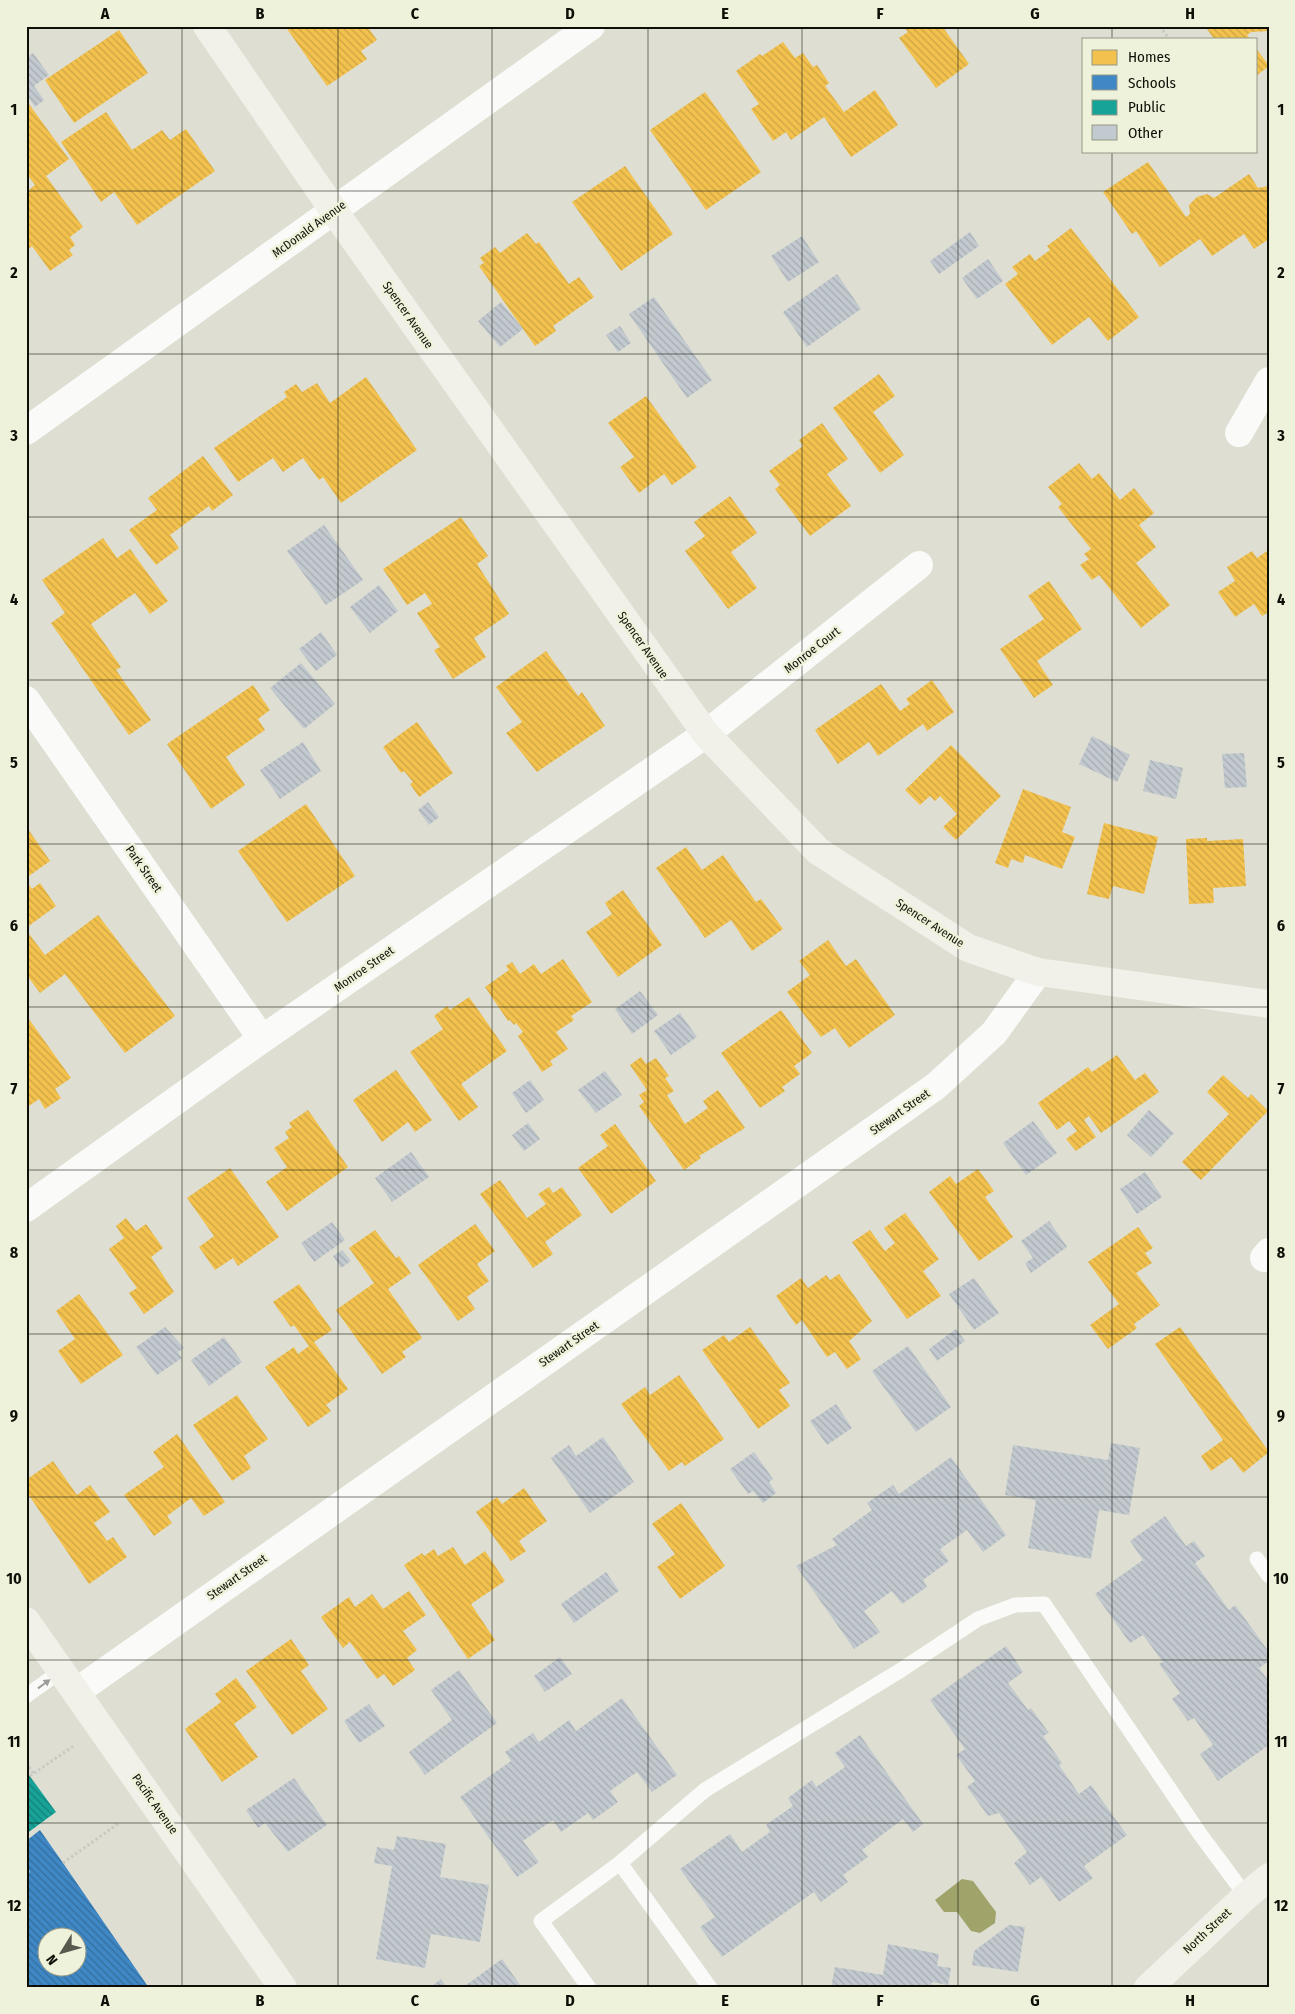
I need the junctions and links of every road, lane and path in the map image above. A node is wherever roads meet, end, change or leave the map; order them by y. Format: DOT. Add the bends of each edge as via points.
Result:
graph roads {
  1 [pos="207,26"];
  2 [pos="591,26"];
  3 [pos="1160,26"];
  4 [pos="1168,38"];
  5 [pos="334,211"];
  6 [pos="1269,381"];
  7 [pos="26,432"];
  8 [pos="1239,433"];
  9 [pos="919,566"];
  10 [pos="26,700"];
  11 [pos="706,734"];
  12 [pos="1038,972"];
  13 [pos="1269,1004"];
  14 [pos="262,1039"];
  15 [pos="26,1208"];
  16 [pos="1257,1559"];
  17 [pos="1269,1576"];
  18 [pos="26,1621"];
  19 [pos="69,1682"];
  20 [pos="26,1696"];
  21 [pos="67,1750"];
  22 [pos="26,1763"];
  23 [pos="119,1823"];
  24 [pos="63,1863"];
  25 [pos="620,1863"];
  26 [pos="1269,1877"];
  27 [pos="1246,1896"];
  28 [pos="276,1985"];
  29 [pos="589,1988"];
  30 [pos="710,1988"];
  31 [pos="1148,1988"];
  1 -- 5 [label="street, Spencer Avenue"];
  2 -- 5 [label="street, McDonald Avenue"];
  3 -- 4 [label="path"];
  5 -- 7 [label="street, McDonald Avenue"];
  5 -- 11 [label="street, Spencer Avenue"];
  6 -- 8 [label="street"];
  9 -- 11 [label="street, Monroe Court"];
  10 -- 14 [label="street, Park Street"];
  11 -- 12 [label="street, Spencer Avenue" via="818,851 968,948"];
  11 -- 14 [label="street, Monroe Street"];
  12 -- 13 [label="street, Spencer Avenue"];
  12 -- 19 [label="street, Stewart Street" via="994,1033 936,1086"];
  14 -- 15 [label="street, Monroe Street"];
  16 -- 17 [label="lane"];
  18 -- 19 [label="street, Pacific Avenue"];
  20 -- 19 [label="lane, one-way"];
  19 -- 28 [label="street, Pacific Avenue"];
  21 -- 22 [label="path" via="32,1775"];
  23 -- 24 [label="path"];
  25 -- 27 [label="lane" via="705,1790 978,1619 1015,1605 1044,1604 1200,1834"];
  25 -- 29 [label="lane" via="540,1921"];
  25 -- 30 [label="lane"];
  26 -- 27 [label="street, North Street"];
  27 -- 31 [label="street, North Street"];
}
